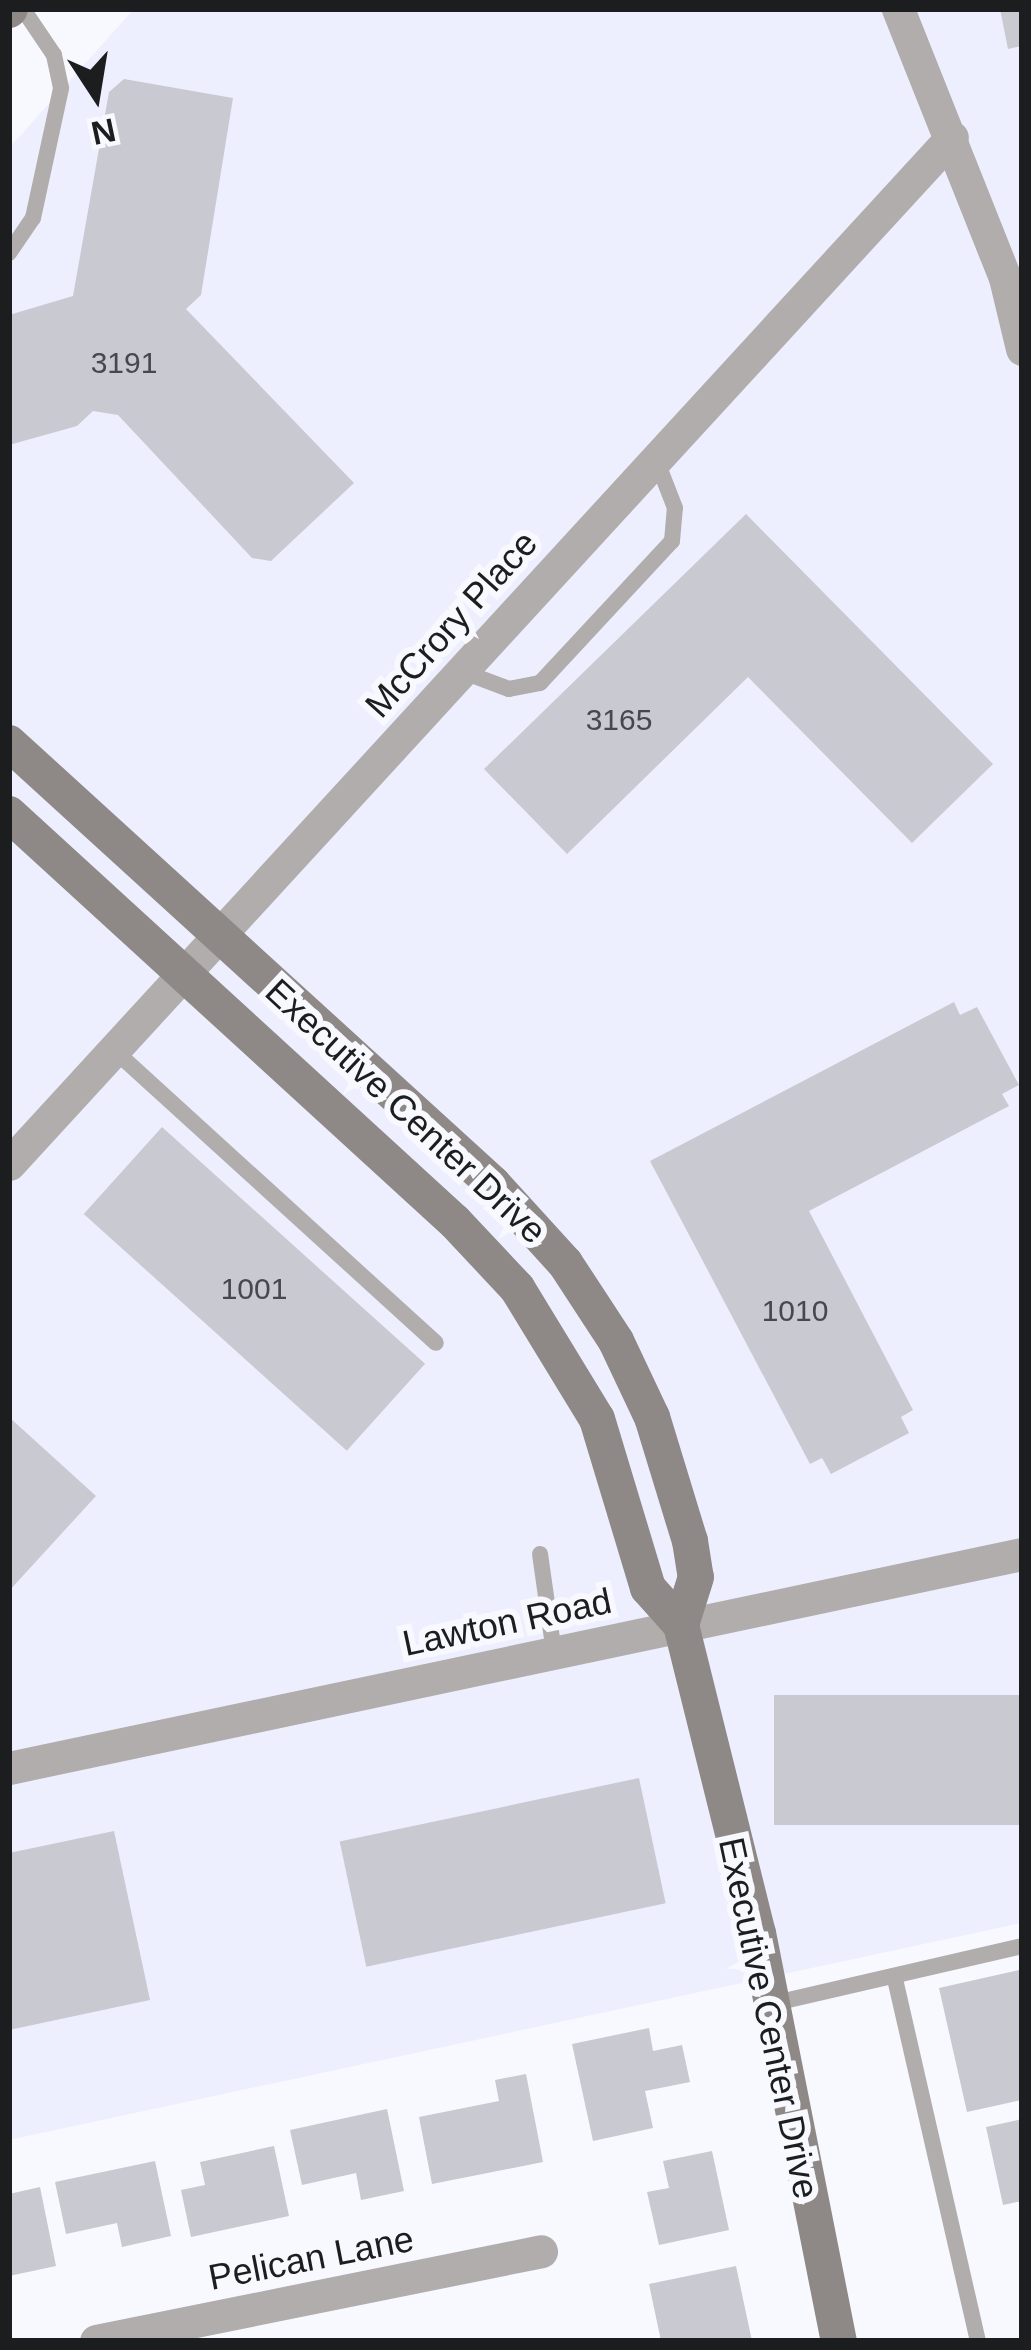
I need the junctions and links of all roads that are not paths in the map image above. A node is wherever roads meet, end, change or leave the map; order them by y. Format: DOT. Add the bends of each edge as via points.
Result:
graph roads {
  1 [pos="22,9"];
  2 [pos="898,9"];
  3 [pos="952,137"];
  4 [pos="9,253"];
  5 [pos="1022,349"];
  6 [pos="656,458"];
  7 [pos="461,671"];
  8 [pos="9,743"];
  9 [pos="9,814"];
  10 [pos="218,936"];
  11 [pos="184,974"];
  12 [pos="114,1050"];
  13 [pos="9,1164"];
  14 [pos="436,1342"];
  15 [pos="540,1554"];
  16 [pos="1022,1554"];
  17 [pos="681,1624"];
  18 [pos="554,1652"];
  19 [pos="9,1768"];
  20 [pos="1022,1946"];
  21 [pos="895,1978"];
  22 [pos="770,2004"];
  23 [pos="541,2251"];
  24 [pos="97,2341"];
  25 [pos="839,2341"];
  26 [pos="978,2341"];
  1 -- 4 [label="lane" via="54,56 61,88 33,218"];
  2 -- 3 [label="street"];
  3 -- 5 [label="street"];
  3 -- 6 [label="street, McCrory Place"];
  6 -- 7 [label="street, McCrory Place"];
  6 -- 7 [label="lane" via="675,508 673,541 540,683 509,689"];
  7 -- 10 [label="street, McCrory Place"];
  8 -- 10 [label="street, Executive Center Drive"];
  9 -- 11 [label="street, Executive Center Drive"];
  10 -- 11 [label="street, McCrory Place"];
  10 -- 17 [label="street, Executive Center Drive" via="493,1184 582,1287 642,1393 673,1478 696,1577"];
  11 -- 12 [label="street, McCrory Place"];
  11 -- 17 [label="street, Executive Center Drive" via="468,1234 525,1298 597,1419 648,1588"];
  12 -- 13 [label="street, McCrory Place"];
  12 -- 14 [label="lane"];
  15 -- 18 [label="lane"];
  16 -- 17 [label="street, Lawton Road"];
  17 -- 18 [label="street, Lawton Road"];
  17 -- 22 [label="street, Executive Center Drive"];
  18 -- 19 [label="street, Lawton Road"];
  20 -- 21 [label="lane"];
  21 -- 22 [label="lane"];
  21 -- 26 [label="lane"];
  22 -- 25 [label="street, Executive Center Drive"];
  23 -- 24 [label="street, Pelican Lane"];
}
